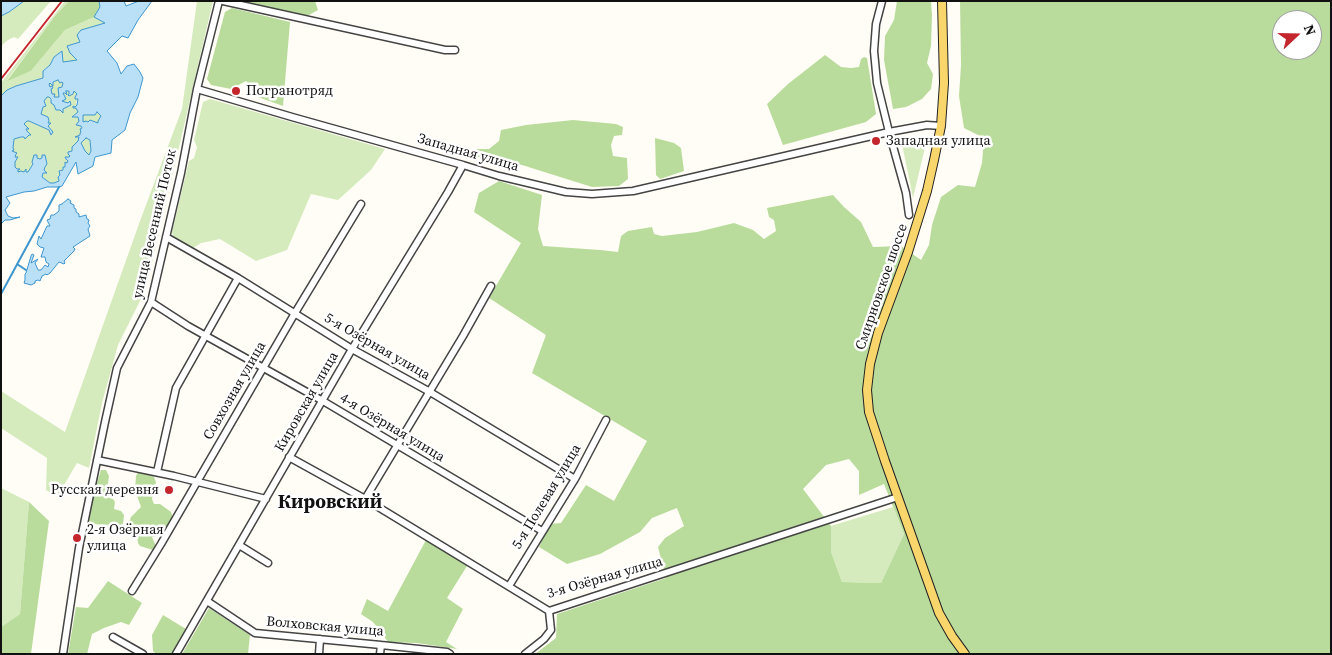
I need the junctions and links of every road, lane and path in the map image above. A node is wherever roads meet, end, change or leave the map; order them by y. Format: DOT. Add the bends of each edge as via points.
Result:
graph roads {
  1 [pos="219,1"];
  2 [pos="223,1"];
  3 [pos="882,1"];
  4 [pos="942,1"];
  5 [pos="454,50"];
  6 [pos="197,89"];
  7 [pos="940,126"];
  8 [pos="889,132"];
  9 [pos="463,165"];
  10 [pos="361,204"];
  11 [pos="909,215"];
  12 [pos="166,237"];
  13 [pos="238,278"];
  14 [pos="491,286"];
  15 [pos="151,302"];
  16 [pos="295,313"];
  17 [pos="206,336"];
  18 [pos="352,349"];
  19 [pos="264,367"];
  20 [pos="430,392"];
  21 [pos="323,401"];
  22 [pos="606,420"];
  23 [pos="398,445"];
  24 [pos="289,457"];
  25 [pos="97,460"];
  26 [pos="158,472"];
  27 [pos="575,479"];
  28 [pos="197,482"];
  29 [pos="898,498"];
  30 [pos="266,499"];
  31 [pos="364,499"];
  32 [pos="542,531"];
  33 [pos="239,545"];
  34 [pos="268,563"];
  35 [pos="509,586"];
  36 [pos="132,592"];
  37 [pos="207,601"];
  38 [pos="549,611"];
  39 [pos="113,637"];
  40 [pos="320,639"];
  41 [pos="381,645"];
  42 [pos="63,654"];
  43 [pos="143,654"];
  44 [pos="176,654"];
  45 [pos="319,654"];
  46 [pos="380,654"];
  47 [pos="450,654"];
  48 [pos="525,654"];
  49 [pos="965,654"];
  1 -- 6 [label="street, улица Весенний Поток"];
  2 -- 5 [label="street"];
  3 -- 8 [label="street, Смирновское шоссе" via="874,53 877,83"];
  4 -- 7 [label="main road, Смирновское шоссе" via="944,84"];
  6 -- 9 [label="street, Западная улица"];
  6 -- 12 [label="street, улица Весенний Поток"];
  7 -- 8 [label="street, Западная улица" via="927,125"];
  7 -- 29 [label="main road, Смирновское шоссе" via="927,190 878,333 867,390 869,412"];
  8 -- 9 [label="street, Западная улица" via="633,191 606,194 566,192"];
  8 -- 11 [label="street, Смирновское шоссе"];
  9 -- 18 [label="street, Кировская улица"];
  10 -- 16 [label="street, Совхозная улица"];
  12 -- 13 [label="street, 5-я Озёрная улица"];
  12 -- 15 [label="street, улица Весенний Поток"];
  13 -- 16 [label="street, 5-я Озёрная улица"];
  13 -- 17 [label="street"];
  14 -- 20 [label="street"];
  15 -- 17 [label="street, 4-я Озёрная улица"];
  15 -- 25 [label="street, улица Весенний Поток" via="117,368"];
  16 -- 18 [label="street, 5-я Озёрная улица"];
  16 -- 19 [label="street, Совхозная улица"];
  17 -- 19 [label="street, 4-я Озёрная улица"];
  17 -- 26 [label="street" via="176,390"];
  18 -- 20 [label="street, 5-я Озёрная улица"];
  18 -- 21 [label="street, Кировская улица"];
  19 -- 21 [label="street, 4-я Озёрная улица"];
  19 -- 28 [label="street, Совхозная улица"];
  20 -- 23 [label="street"];
  20 -- 27 [label="street, 5-я Озёрная улица"];
  21 -- 23 [label="street, 4-я Озёрная улица"];
  21 -- 24 [label="street, Кировская улица"];
  22 -- 27 [label="street, 5-я Полевая улица"];
  23 -- 31 [label="street"];
  23 -- 32 [label="street, 4-я Озёрная улица"];
  24 -- 30 [label="street, Кировская улица"];
  24 -- 31 [label="street, 3-я Озёрная улица"];
  25 -- 26 [label="street"];
  25 -- 42 [label="street, улица Весенний Поток" via="79,548"];
  26 -- 28 [label="street"];
  27 -- 32 [label="street, 5-я Полевая улица"];
  28 -- 30 [label="street"];
  28 -- 36 [label="street, Совхозная улица"];
  29 -- 38 [label="street, 3-я Озёрная улица"];
  29 -- 49 [label="main road, Смирновское шоссе" via="939,612"];
  30 -- 33 [label="street, Кировская улица"];
  31 -- 35 [label="street, 3-я Озёрная улица"];
  32 -- 35 [label="street, 5-я Полевая улица"];
  33 -- 34 [label="street"];
  33 -- 37 [label="street, Кировская улица"];
  35 -- 38 [label="street, 3-я Озёрная улица"];
  37 -- 40 [label="street, Волховская улица" via="255,633"];
  37 -- 44 [label="street, Кировская улица"];
  38 -- 48 [label="street" via="551,630"];
  39 -- 43 [label="street"];
  40 -- 41 [label="street, Волховская улица"];
  40 -- 45 [label="street"];
  41 -- 46 [label="street"];
  41 -- 47 [label="street, Волховская улица"];
}
